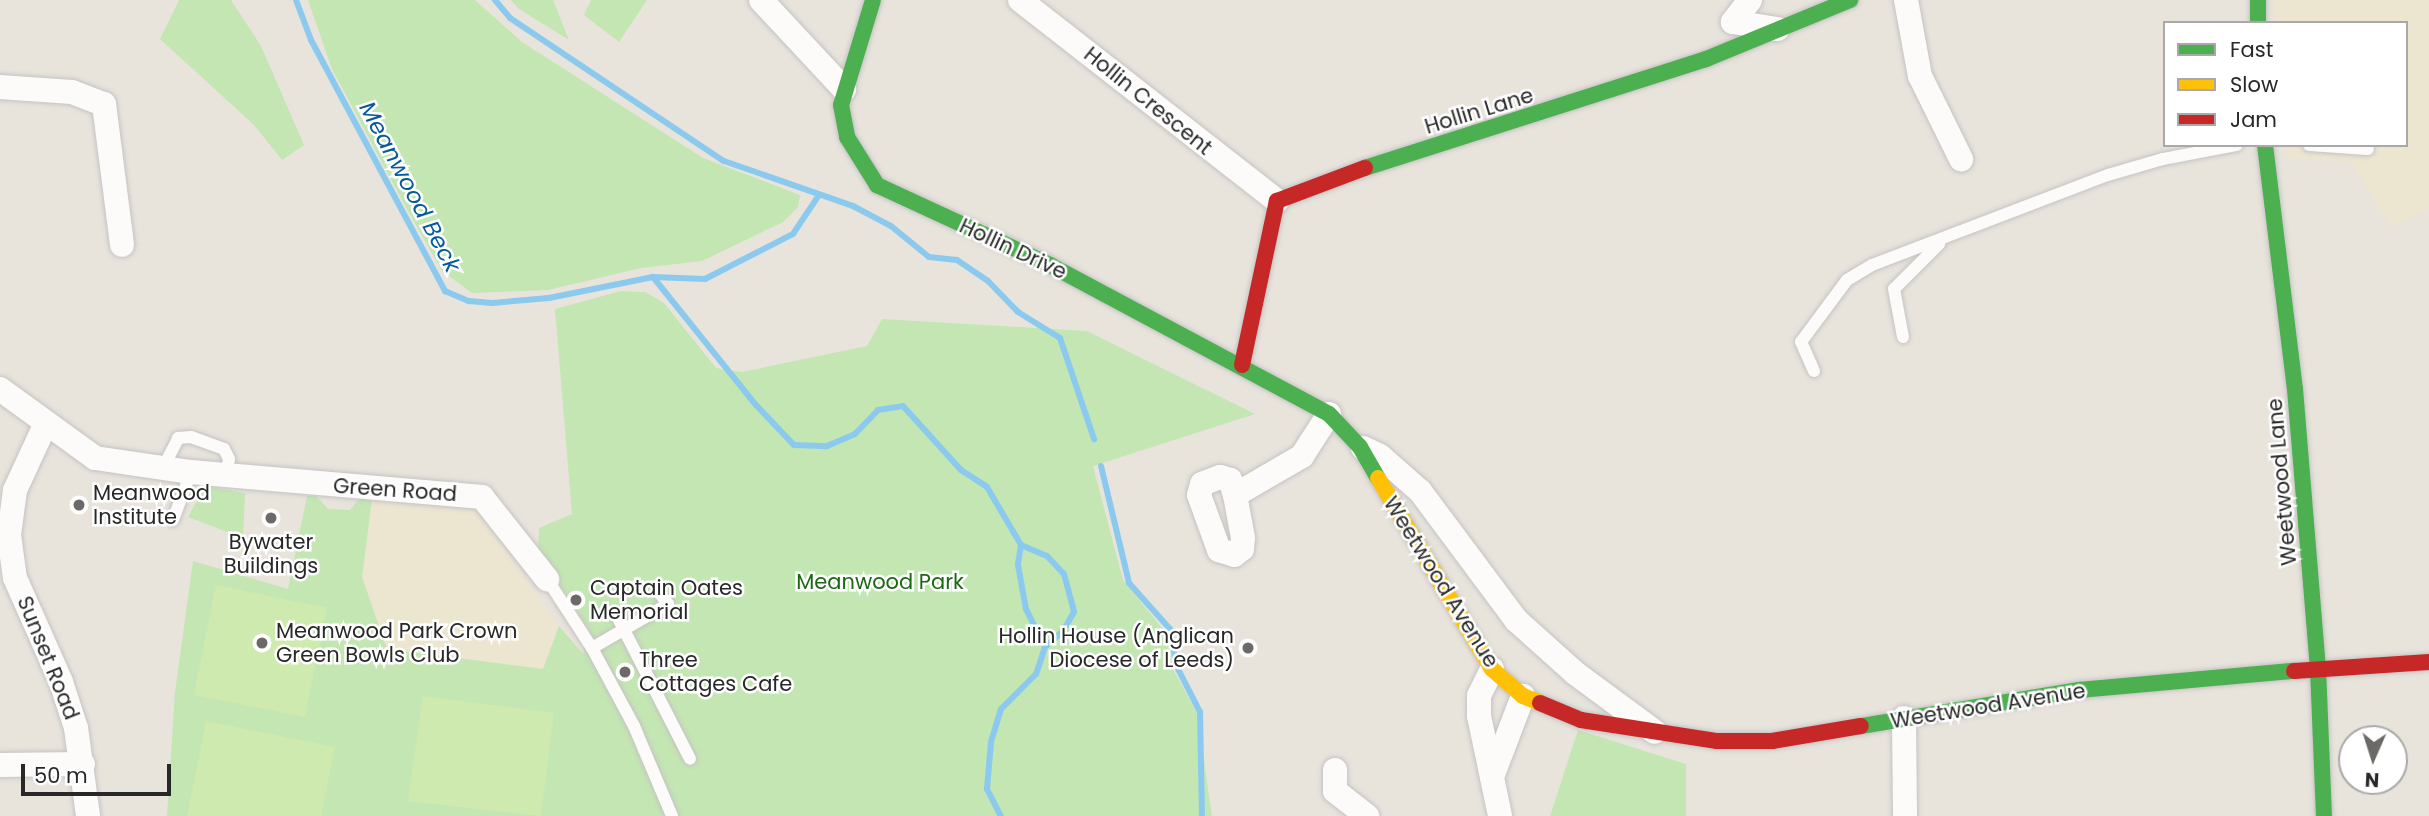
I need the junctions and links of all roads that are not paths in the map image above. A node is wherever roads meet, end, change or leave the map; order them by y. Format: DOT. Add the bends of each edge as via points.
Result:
graph roads {
  1 [pos="761,0"];
  2 [pos="873,0"];
  3 [pos="1020,0"];
  4 [pos="1750,0"];
  5 [pos="1850,0"];
  6 [pos="1906,0"];
  7 [pos="2258,0"];
  8 [pos="2258,21"];
  9 [pos="1778,29"];
  10 [pos="0,87"];
  11 [pos="844,89"];
  12 [pos="2228,147"];
  13 [pos="2265,147"];
  14 [pos="2338,147"];
  15 [pos="2368,149"];
  16 [pos="1961,159"];
  17 [pos="1277,201"];
  18 [pos="1942,241"];
  19 [pos="122,245"];
  20 [pos="1903,337"];
  21 [pos="1242,365"];
  22 [pos="1814,371"];
  23 [pos="0,389"];
  24 [pos="1329,414"];
  25 [pos="46,424"];
  26 [pos="1360,447"];
  27 [pos="163,468"];
  28 [pos="191,472"];
  29 [pos="226,475"];
  30 [pos="1235,495"];
  31 [pos="173,520"];
  32 [pos="547,579"];
  33 [pos="658,591"];
  34 [pos="618,618"];
  35 [pos="626,631"];
  36 [pos="592,648"];
  37 [pos="2429,662"];
  38 [pos="2318,668"];
  39 [pos="1492,669"];
  40 [pos="1523,696"];
  41 [pos="1904,718"];
  42 [pos="1659,734"];
  43 [pos="690,759"];
  44 [pos="83,764"];
  45 [pos="0,765"];
  46 [pos="1335,770"];
  47 [pos="1492,778"];
  48 [pos="1494,813"];
  49 [pos="88,816"];
  50 [pos="672,816"];
  51 [pos="1367,816"];
  52 [pos="1905,816"];
  53 [pos="2324,816"];
  1 -- 11 [label="street"];
  2 -- 11 [label="street, Hollin Drive"];
  3 -- 17 [label="street, Hollin Crescent"];
  4 -- 9 [label="street" via="1733,22"];
  5 -- 9 [label="street, Hollin Lane"];
  6 -- 16 [label="street" via="1920,76"];
  7 -- 8 [label="street"];
  9 -- 17 [label="street, Hollin Lane" via="1706,59 1323,181"];
  10 -- 19 [label="street" via="72,92 104,104"];
  11 -- 21 [label="street, Hollin Drive" via="841,105 846,137 877,185 1050,265"];
  12 -- 18 [label="lane" via="2108,175"];
  13 -- 38 [label="street, Weetwood Lane" via="2295,389"];
  14 -- 15 [label="lane"];
  17 -- 21 [label="street"];
  18 -- 20 [label="lane" via="1894,289"];
  18 -- 22 [label="lane" via="1872,265 1847,280 1801,342"];
  21 -- 24 [label="street, Weetwood Avenue"];
  23 -- 25 [label="street, Green Road"];
  24 -- 26 [label="street, Weetwood Avenue"];
  24 -- 30 [label="street" via="1302,456"];
  25 -- 27 [label="street, Green Road" via="95,458"];
  25 -- 44 [label="street, Sunset Road" via="15,490 9,535 15,578 61,682"];
  26 -- 39 [label="street, Weetwood Avenue"];
  26 -- 42 [label="street, Weetwood Avenue" via="1380,456 1420,491 1516,620 1575,673"];
  27 -- 28 [label="street, Green Road"];
  27 -- 29 [label="lane" via="178,438 191,437 224,449 229,459"];
  28 -- 29 [label="street, Green Road"];
  28 -- 31 [label="lane"];
  29 -- 32 [label="street, Green Road" via="482,497"];
  32 -- 36 [label="lane, Green Road"];
  33 -- 35 [label="lane" via="668,604"];
  34 -- 35 [label="lane"];
  35 -- 36 [label="lane"];
  35 -- 43 [label="lane"];
  36 -- 50 [label="lane, Green Road" via="634,726"];
  37 -- 38 [label="street, Weetwood Avenue"];
  38 -- 41 [label="street, Weetwood Avenue" via="2092,688"];
  38 -- 53 [label="street, Weetwood Lane"];
  39 -- 40 [label="street, Weetwood Avenue"];
  39 -- 47 [label="street" via="1479,696"];
  40 -- 42 [label="street, Weetwood Avenue" via="1581,720"];
  40 -- 47 [label="street"];
  41 -- 42 [label="street, Weetwood Avenue" via="1772,741"];
  41 -- 52 [label="street"];
  44 -- 45 [label="street"];
  44 -- 49 [label="street, Sunset Road"];
  46 -- 51 [label="street" via="1335,791"];
  47 -- 48 [label="street"];
}
